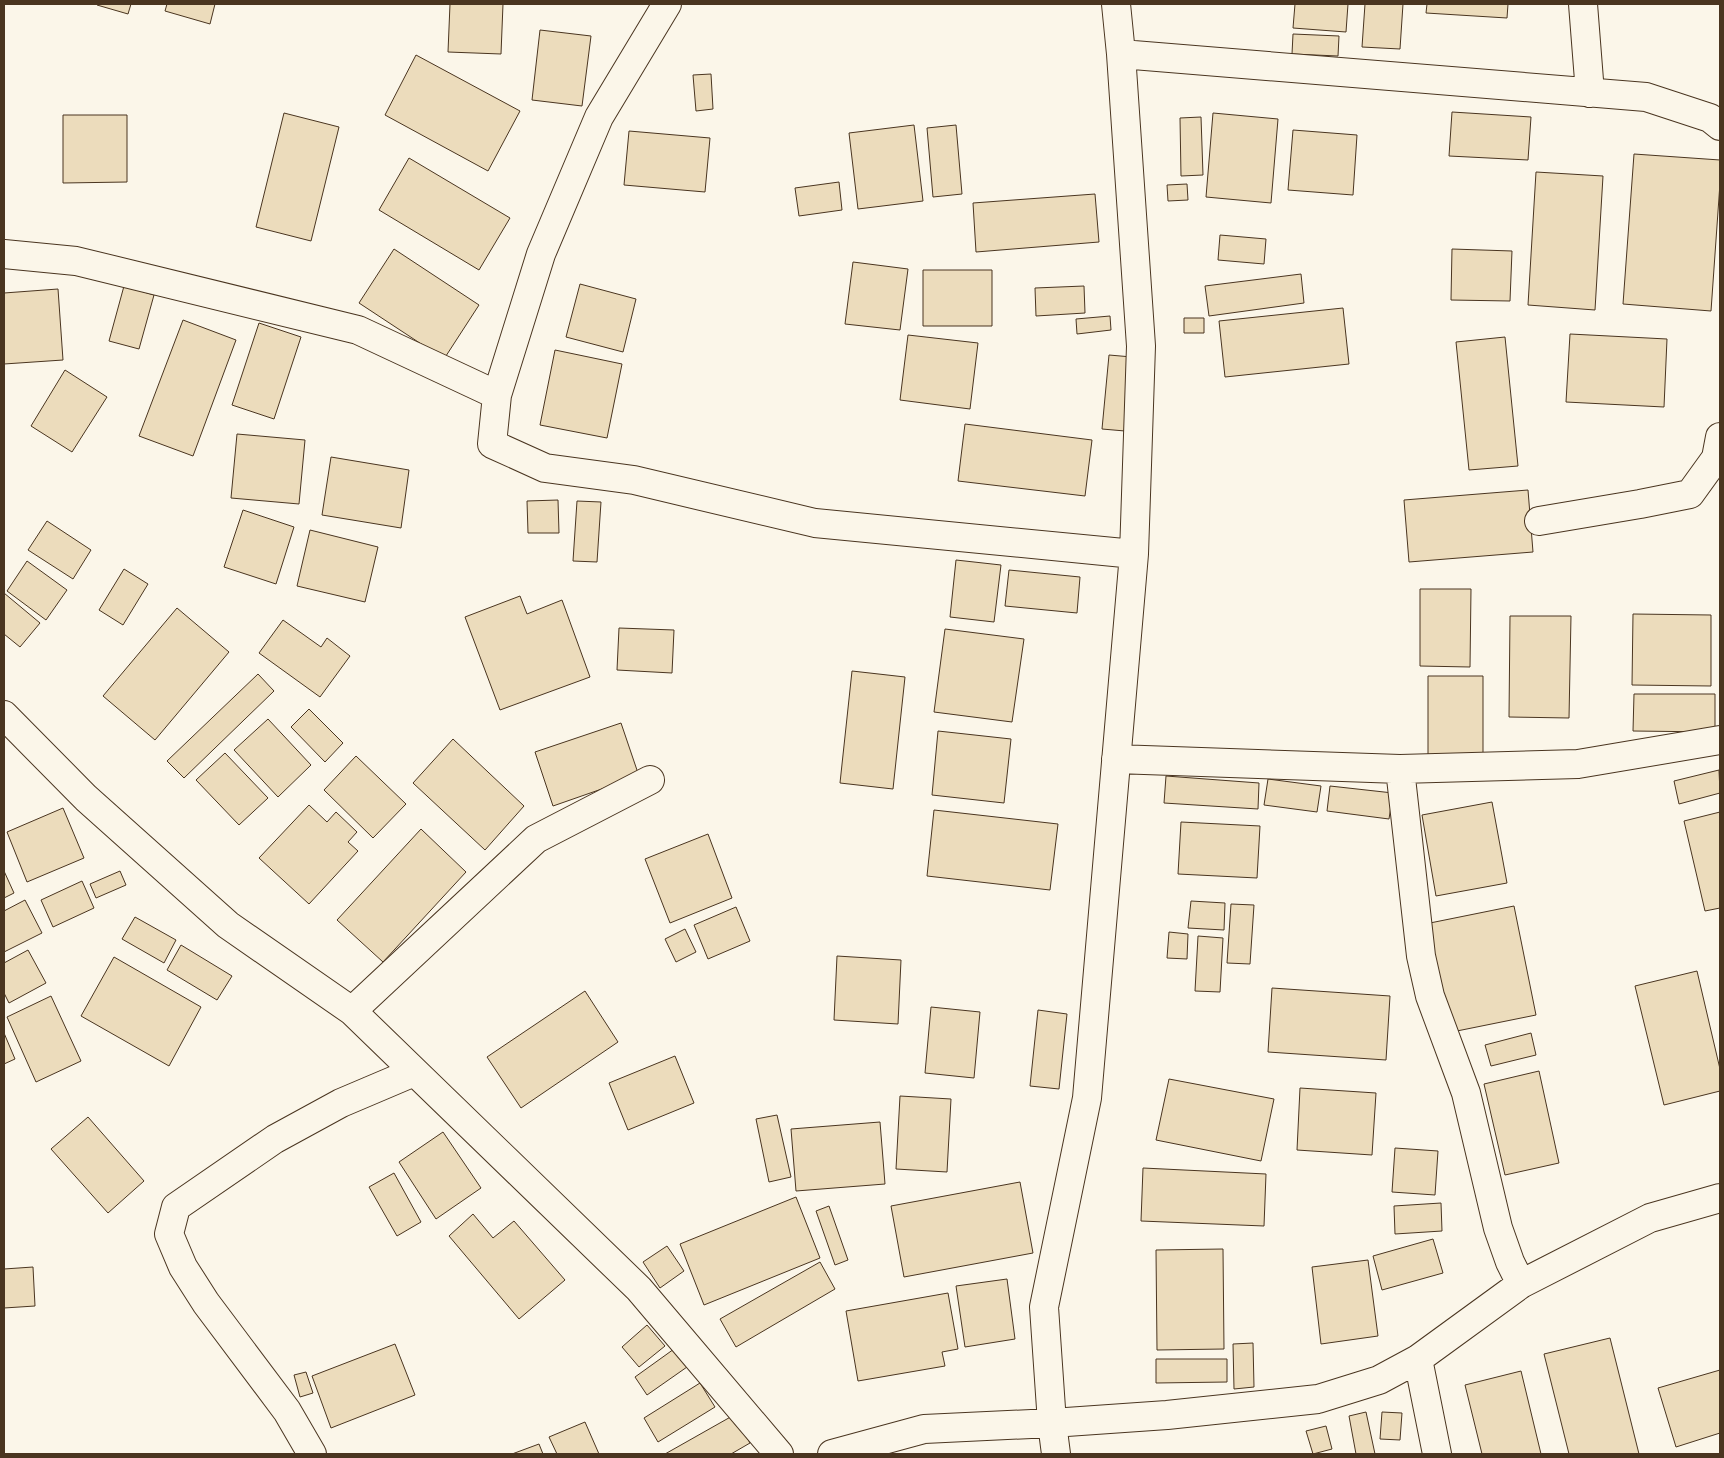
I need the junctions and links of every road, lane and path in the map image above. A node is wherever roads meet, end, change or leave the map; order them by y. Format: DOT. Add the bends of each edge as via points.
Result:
graph roads {
  1 [pos="667,4"];
  2 [pos="1116,4"];
  3 [pos="1583,4"];
  4 [pos="1121,54"];
  5 [pos="1590,92"];
  6 [pos="1720,126"];
  7 [pos="4,254"];
  8 [pos="497,395"];
  9 [pos="1720,437"];
  10 [pos="1539,522"];
  11 [pos="1134,554"];
  12 [pos="4,715"];
  13 [pos="1720,740"];
  14 [pos="1116,759"];
  15 [pos="1400,769"];
  16 [pos="650,780"];
  17 [pos="352,1011"];
  18 [pos="414,1072"];
  19 [pos="1720,1198"];
  20 [pos="1521,1284"];
  21 [pos="1418,1359"];
  22 [pos="1052,1423"];
  23 [pos="312,1454"];
  24 [pos="779,1454"];
  25 [pos="832,1454"];
  26 [pos="1056,1454"];
  27 [pos="1437,1454"];
  1 -- 8 [label="street" via="599,117 541,254"];
  2 -- 4 [label="street"];
  3 -- 5 [label="street"];
  4 -- 5 [label="street"];
  4 -- 11 [label="street" via="1140,346"];
  5 -- 6 [label="street" via="1646,98 1710,118"];
  7 -- 8 [label="street" via="76,261 358,330"];
  8 -- 11 [label="street" via="492,444 545,468 634,480 814,523"];
  9 -- 10 [label="street" via="1716,458 1690,494"];
  11 -- 14 [label="street"];
  12 -- 17 [label="street" via="86,798 228,925"];
  13 -- 15 [label="street" via="1578,764"];
  14 -- 15 [label="street"];
  14 -- 22 [label="street" via="1087,1098 1044,1307"];
  15 -- 20 [label="street" via="1421,956 1430,996 1466,1093 1498,1228"];
  16 -- 17 [label="street" via="536,840"];
  17 -- 18 [label="street"];
  18 -- 23 [label="street" via="341,1103 276,1139 176,1207 169,1234 183,1267 287,1412"];
  18 -- 24 [label="street" via="639,1289"];
  19 -- 20 [label="street" via="1650,1218"];
  20 -- 21 [label="street"];
  21 -- 22 [label="street" via="1379,1380 1318,1399"];
  21 -- 27 [label="street"];
  22 -- 25 [label="street" via="924,1429"];
  22 -- 26 [label="street"];
}
